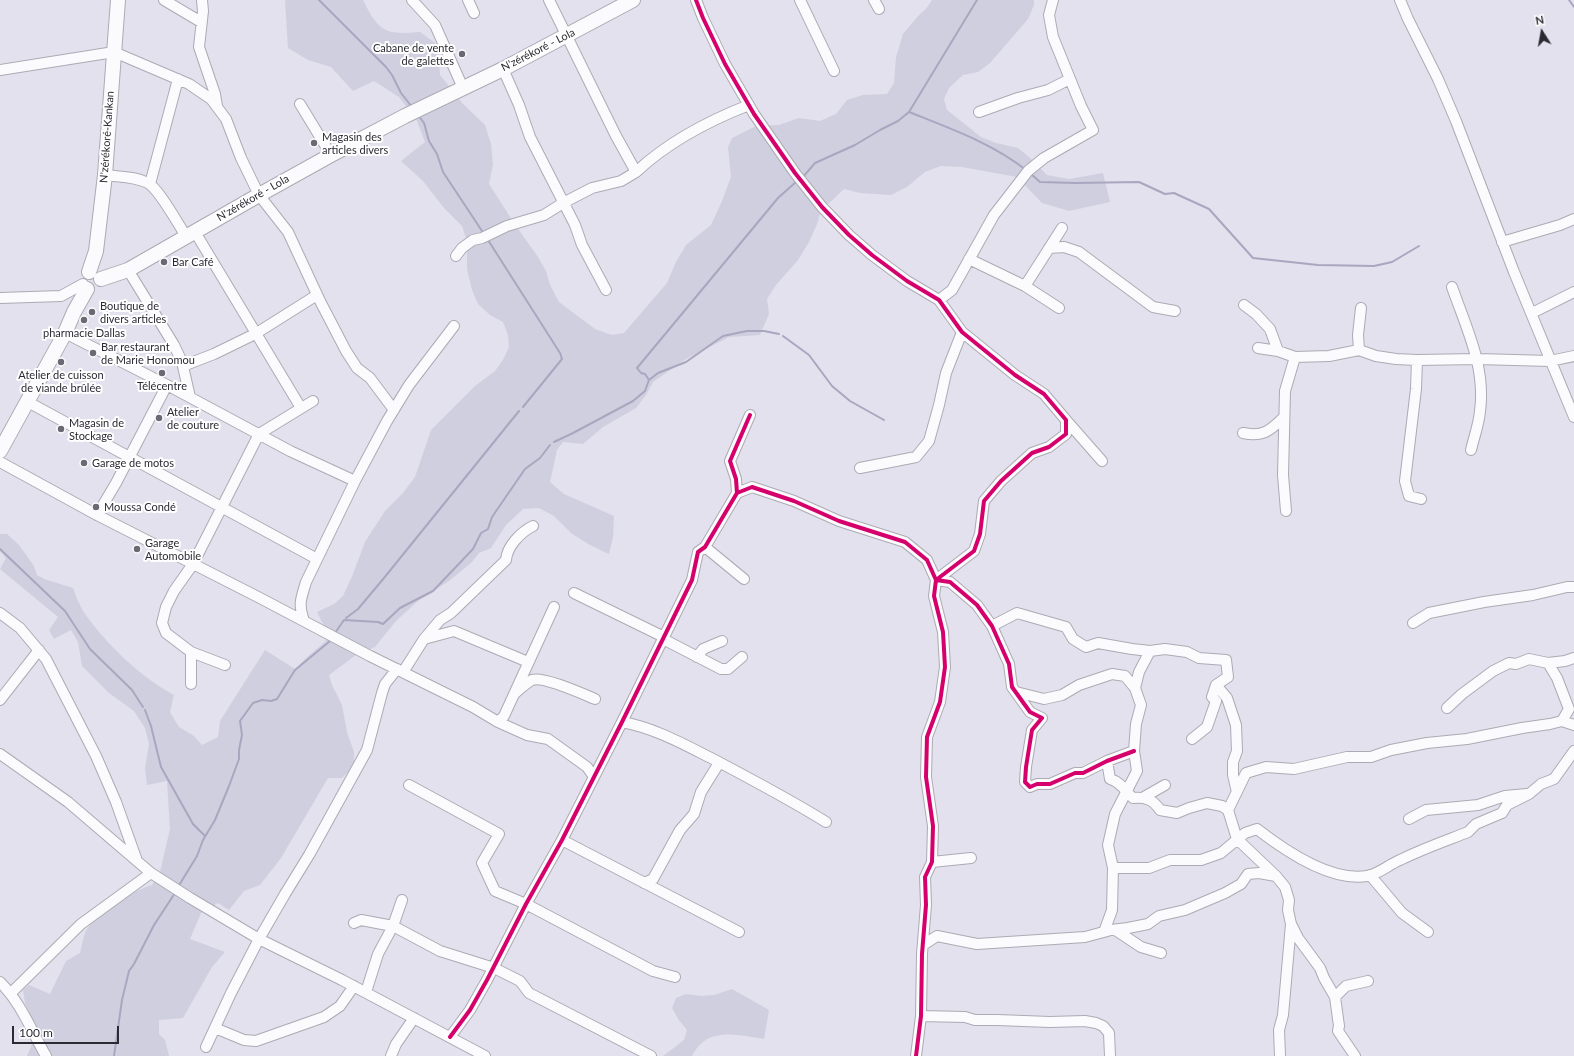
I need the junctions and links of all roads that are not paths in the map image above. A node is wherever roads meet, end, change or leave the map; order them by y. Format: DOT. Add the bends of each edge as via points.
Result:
graph roads {
  1 [pos="118,0"];
  2 [pos="164,0"];
  3 [pos="202,0"];
  4 [pos="412,0"];
  5 [pos="468,0"];
  6 [pos="549,0"];
  7 [pos="696,0"];
  8 [pos="800,0"];
  9 [pos="874,0"];
  10 [pos="1053,0"];
  11 [pos="1400,0"];
  12 [pos="629,1"];
  13 [pos="879,9"];
  14 [pos="474,13"];
  15 [pos="201,22"];
  16 [pos="566,36"];
  17 [pos="114,52"];
  18 [pos="503,69"];
  19 [pos="0,70"];
  20 [pos="834,71"];
  21 [pos="178,79"];
  22 [pos="1070,79"];
  23 [pos="463,88"];
  24 [pos="300,104"];
  25 [pos="749,105"];
  26 [pos="217,106"];
  27 [pos="979,112"];
  28 [pos="331,155"];
  29 [pos="636,172"];
  30 [pos="105,176"];
  31 [pos="150,184"];
  32 [pos="258,194"];
  33 [pos="563,203"];
  34 [pos="1574,219"];
  35 [pos="1062,228"];
  36 [pos="190,234"];
  37 [pos="1502,242"];
  38 [pos="1049,248"];
  39 [pos="456,256"];
  40 [pos="969,260"];
  41 [pos="128,270"];
  42 [pos="86,282"];
  43 [pos="1025,286"];
  44 [pos="1452,287"];
  45 [pos="606,290"];
  46 [pos="1574,292"];
  47 [pos="317,295"];
  48 [pos="0,298"];
  49 [pos="939,300"];
  50 [pos="1244,305"];
  51 [pos="1059,308"];
  52 [pos="1360,308"];
  53 [pos="1175,311"];
  54 [pos="1532,313"];
  55 [pos="454,326"];
  56 [pos="962,332"];
  57 [pos="65,333"];
  58 [pos="255,334"];
  59 [pos="1258,348"];
  60 [pos="1359,350"];
  61 [pos="1278,351"];
  62 [pos="1574,356"];
  63 [pos="1295,357"];
  64 [pos="1478,359"];
  65 [pos="1417,360"];
  66 [pos="1550,361"];
  67 [pos="182,366"];
  68 [pos="166,385"];
  69 [pos="190,397"];
  70 [pos="313,401"];
  71 [pos="28,402"];
  72 [pos="301,408"];
  73 [pos="394,410"];
  74 [pos="750,415"];
  75 [pos="1284,417"];
  76 [pos="1574,417"];
  77 [pos="1066,420"];
  78 [pos="1243,433"];
  79 [pos="259,434"];
  80 [pos="1471,450"];
  81 [pos="0,451"];
  82 [pos="129,458"];
  83 [pos="1102,461"];
  84 [pos="0,462"];
  85 [pos="860,468"];
  86 [pos="355,481"];
  87 [pos="737,493"];
  88 [pos="1421,500"];
  89 [pos="222,507"];
  90 [pos="1286,511"];
  91 [pos="97,515"];
  92 [pos="533,526"];
  93 [pos="704,547"];
  94 [pos="317,559"];
  95 [pos="193,564"];
  96 [pos="744,580"];
  97 [pos="936,580"];
  98 [pos="1574,588"];
  99 [pos="574,593"];
  100 [pos="554,607"];
  101 [pos="0,613"];
  102 [pos="304,621"];
  103 [pos="1413,623"];
  104 [pos="992,626"];
  105 [pos="663,638"];
  106 [pos="424,639"];
  107 [pos="722,641"];
  108 [pos="39,650"];
  109 [pos="1150,650"];
  110 [pos="191,652"];
  111 [pos="697,657"];
  112 [pos="742,657"];
  113 [pos="1570,659"];
  114 [pos="528,662"];
  115 [pos="1548,663"];
  116 [pos="225,665"];
  117 [pos="400,671"];
  118 [pos="1557,678"];
  119 [pos="191,684"];
  120 [pos="1216,685"];
  121 [pos="1135,688"];
  122 [pos="1016,692"];
  123 [pos="513,695"];
  124 [pos="1227,698"];
  125 [pos="595,699"];
  126 [pos="0,700"];
  127 [pos="1216,701"];
  128 [pos="1446,708"];
  129 [pos="1569,709"];
  130 [pos="1562,721"];
  131 [pos="498,722"];
  132 [pos="622,722"];
  133 [pos="1574,724"];
  134 [pos="1192,739"];
  135 [pos="1574,750"];
  136 [pos="1134,751"];
  137 [pos="0,754"];
  138 [pos="1106,761"];
  139 [pos="1234,762"];
  140 [pos="719,763"];
  141 [pos="1246,773"];
  142 [pos="594,777"];
  143 [pos="409,785"];
  144 [pos="1165,785"];
  145 [pos="1237,792"];
  146 [pos="1127,793"];
  147 [pos="1529,794"];
  148 [pos="1144,797"];
  149 [pos="1228,810"];
  150 [pos="1409,819"];
  151 [pos="826,822"];
  152 [pos="1237,839"];
  153 [pos="562,840"];
  154 [pos="971,858"];
  155 [pos="136,860"];
  156 [pos="932,862"];
  157 [pos="1113,868"];
  158 [pos="151,873"];
  159 [pos="1370,875"];
  160 [pos="1276,876"];
  161 [pos="644,883"];
  162 [pos="402,900"];
  163 [pos="526,904"];
  164 [pos="354,923"];
  165 [pos="924,923"];
  166 [pos="1291,924"];
  167 [pos="393,926"];
  168 [pos="1108,931"];
  169 [pos="739,932"];
  170 [pos="1428,932"];
  171 [pos="937,936"];
  172 [pos="259,939"];
  173 [pos="923,945"];
  174 [pos="1160,953"];
  175 [pos="494,968"];
  176 [pos="675,977"];
  177 [pos="1368,981"];
  178 [pos="0,982"];
  179 [pos="354,986"];
  180 [pos="366,992"];
  181 [pos="11,993"];
  182 [pos="1335,997"];
  183 [pos="921,1016"];
  184 [pos="414,1018"];
  185 [pos="215,1028"];
  186 [pos="450,1037"];
  187 [pos="206,1046"];
  188 [pos="46,1056"];
  189 [pos="392,1056"];
  190 [pos="484,1056"];
  191 [pos="651,1056"];
  192 [pos="916,1056"];
  193 [pos="1110,1056"];
  194 [pos="1280,1056"];
  195 [pos="1355,1056"];
  1 -- 17 [label="highway, N'zérékoré-Kankan"];
  2 -- 15 [label="street"];
  3 -- 15 [label="street"];
  4 -- 23 [label="street" via="435,25"];
  5 -- 14 [label="street"];
  6 -- 16 [label="street"];
  7 -- 25 [label="street" via="725,64"];
  8 -- 20 [label="street"];
  9 -- 13 [label="street"];
  10 -- 22 [label="street" via="1049,15 1053,37"];
  11 -- 37 [label="street" via="1454,114"];
  12 -- 16 [label="highway, N'zérékoré - Lola"];
  15 -- 26 [label="street" via="199,47"];
  16 -- 18 [label="highway, N'zérékoré - Lola"];
  16 -- 29 [label="street"];
  17 -- 19 [label="street"];
  17 -- 21 [label="street"];
  17 -- 30 [label="highway, N'zérékoré-Kankan"];
  18 -- 23 [label="highway, N'zérékoré - Lola"];
  18 -- 33 [label="street" via="530,137"];
  21 -- 26 [label="street" via="211,99"];
  21 -- 31 [label="street"];
  22 -- 27 [label="street" via="1048,90"];
  22 -- 40 [label="street" via="1093,130 1044,158 1028,171 994,215"];
  23 -- 28 [label="highway, N'zérékoré - Lola"];
  24 -- 28 [label="street"];
  25 -- 29 [label="street" via="680,138 653,156"];
  25 -- 49 [label="street" via="795,173 849,235 907,281"];
  26 -- 32 [label="street" via="226,119"];
  28 -- 32 [label="highway, N'zérékoré - Lola"];
  29 -- 33 [label="street" via="621,181 592,188"];
  30 -- 31 [label="street" via="137,179"];
  30 -- 42 [label="highway, N'zérékoré-Kankan" via="96,251"];
  31 -- 36 [label="street"];
  32 -- 36 [label="highway, N'zérékoré - Lola"];
  32 -- 47 [label="street" via="288,232"];
  33 -- 39 [label="street" via="544,215 473,240"];
  33 -- 45 [label="street"];
  34 -- 37 [label="street" via="1553,228"];
  35 -- 38 [label="street"];
  36 -- 41 [label="highway, N'zérékoré - Lola"];
  36 -- 58 [label="street"];
  37 -- 54 [label="street"];
  38 -- 43 [label="street"];
  38 -- 53 [label="street" via="1064,247 1080,252 1153,307"];
  40 -- 43 [label="street"];
  40 -- 49 [label="street" via="952,290"];
  41 -- 42 [label="highway, N'zérékoré - Lola" via="101,279 99,274 94,272"];
  41 -- 67 [label="street" via="174,345"];
  42 -- 48 [label="street" via="61,296"];
  42 -- 57 [label="highway, N'zérékoré-Kankan"];
  43 -- 51 [label="street"];
  44 -- 64 [label="street"];
  46 -- 54 [label="street"];
  47 -- 58 [label="street"];
  47 -- 73 [label="street" via="357,368 370,378"];
  49 -- 56 [label="street"];
  50 -- 61 [label="street" via="1270,329"];
  52 -- 60 [label="street"];
  54 -- 66 [label="street"];
  55 -- 73 [label="street" via="408,385"];
  56 -- 77 [label="street" via="1015,375 1044,394"];
  56 -- 85 [label="street" via="946,373 929,441 916,457"];
  57 -- 68 [label="street"];
  57 -- 71 [label="highway, N'zérékoré-Kankan"];
  58 -- 67 [label="street"];
  58 -- 72 [label="street"];
  59 -- 61 [label="street"];
  60 -- 63 [label="street" via="1329,356"];
  60 -- 65 [label="street" via="1383,357"];
  61 -- 63 [label="street"];
  62 -- 66 [label="street"];
  63 -- 75 [label="street" via="1285,391"];
  64 -- 65 [label="street"];
  64 -- 66 [label="street"];
  64 -- 80 [label="street" via="1480,411"];
  65 -- 88 [label="street" via="1405,481 1409,496"];
  66 -- 76 [label="street"];
  67 -- 69 [label="street"];
  68 -- 69 [label="street"];
  68 -- 82 [label="street"];
  69 -- 79 [label="street"];
  70 -- 72 [label="street"];
  71 -- 81 [label="highway, N'zérékoré-Kankan"];
  71 -- 82 [label="street"];
  72 -- 79 [label="street"];
  73 -- 86 [label="street"];
  74 -- 87 [label="street" via="730,461 736,479"];
  75 -- 78 [label="street" via="1263,433"];
  75 -- 90 [label="street" via="1283,475"];
  77 -- 83 [label="street"];
  77 -- 97 [label="street" via="1066,434 1050,447 1032,453 1001,481 984,501 980,534 974,551"];
  79 -- 86 [label="street"];
  79 -- 89 [label="street"];
  82 -- 89 [label="street"];
  82 -- 91 [label="street"];
  84 -- 91 [label="street"];
  86 -- 94 [label="street"];
  87 -- 93 [label="street"];
  87 -- 97 [label="street" via="752,487 794,501 839,521 905,542 927,560"];
  89 -- 94 [label="street"];
  89 -- 95 [label="street"];
  91 -- 95 [label="street"];
  92 -- 106 [label="street" via="523,531 507,553 506,560 440,620"];
  93 -- 96 [label="street"];
  93 -- 105 [label="street" via="698,552 692,580"];
  94 -- 102 [label="street" via="301,598 300,609"];
  95 -- 102 [label="street"];
  95 -- 110 [label="street" via="166,606 162,623 166,633"];
  97 -- 104 [label="street" via="950,582 977,605"];
  97 -- 156 [label="street" via="934,596 943,632 945,667 940,702 927,737 926,777 933,826"];
  98 -- 103 [label="street" via="1568,587 1429,613"];
  99 -- 105 [label="street"];
  100 -- 114 [label="street"];
  101 -- 108 [label="street" via="20,628"];
  102 -- 117 [label="street"];
  104 -- 109 [label="street" via="1017,613 1066,627 1073,639 1086,646 1098,643"];
  104 -- 122 [label="street" via="1009,664 1012,687"];
  105 -- 111 [label="street"];
  105 -- 132 [label="street"];
  106 -- 114 [label="street" via="454,631"];
  106 -- 117 [label="street"];
  107 -- 111 [label="street" via="702,649"];
  108 -- 126 [label="street"];
  108 -- 155 [label="street" via="96,756 116,802"];
  109 -- 120 [label="street" via="1165,649 1187,652 1199,658 1226,660 1228,677"];
  109 -- 121 [label="street" via="1139,672"];
  110 -- 116 [label="street"];
  110 -- 119 [label="street"];
  111 -- 112 [label="street" via="721,669 728,669"];
  113 -- 115 [label="street"];
  113 -- 118 [label="street"];
  114 -- 123 [label="street"];
  115 -- 118 [label="street"];
  115 -- 128 [label="street" via="1529,659 1498,668"];
  117 -- 131 [label="street"];
  117 -- 172 [label="street" via="385,684 364,756 310,855"];
  118 -- 129 [label="street"];
  120 -- 124 [label="street"];
  120 -- 127 [label="street" via="1212,697"];
  121 -- 122 [label="street" via="1125,676 1112,674 1079,684 1062,695 1044,699"];
  121 -- 136 [label="street" via="1141,705 1136,724"];
  122 -- 138 [label="street" via="1030,712 1042,718 1032,730 1026,767 1026,782 1030,787 1050,784 1075,773 1083,773"];
  123 -- 125 [label="street" via="532,680 539,680 567,687"];
  123 -- 131 [label="street" via="504,716"];
  124 -- 127 [label="street"];
  124 -- 139 [label="street" via="1236,725 1237,751"];
  127 -- 134 [label="street" via="1207,727"];
  129 -- 130 [label="street"];
  129 -- 133 [label="street"];
  130 -- 133 [label="street"];
  130 -- 141 [label="street" via="1466,739 1427,743 1371,757 1347,757 1294,769 1266,767"];
  131 -- 142 [label="street" via="527,735 548,739 587,767"];
  132 -- 140 [label="street" via="663,734"];
  132 -- 142 [label="street"];
  135 -- 147 [label="street" via="1554,779"];
  136 -- 138 [label="street"];
  136 -- 146 [label="street" via="1137,771"];
  137 -- 155 [label="street" via="68,802"];
  138 -- 146 [label="street" via="1110,779 1118,781"];
  139 -- 141 [label="street"];
  139 -- 145 [label="street" via="1233,775"];
  140 -- 151 [label="street" via="794,802"];
  140 -- 161 [label="street" via="701,792 694,814 680,830 653,879"];
  141 -- 145 [label="street"];
  142 -- 153 [label="street"];
  143 -- 163 [label="street" via="498,834 482,863 495,891"];
  144 -- 148 [label="street"];
  145 -- 149 [label="street"];
  146 -- 148 [label="street" via="1133,798"];
  146 -- 157 [label="street" via="1115,814 1108,845"];
  147 -- 150 [label="street" via="1505,796 1478,805 1426,810"];
  147 -- 159 [label="street" via="1507,805 1502,813 1476,824 1468,832 1398,860 1378,873"];
  148 -- 149 [label="street" via="1155,802 1160,810 1178,813 1207,803"];
  149 -- 152 [label="street"];
  152 -- 157 [label="street" via="1221,853 1201,860 1170,860 1149,868"];
  152 -- 159 [label="street" via="1256,829 1280,847 1326,870 1350,876"];
  152 -- 160 [label="street"];
  153 -- 161 [label="street"];
  153 -- 163 [label="street"];
  154 -- 156 [label="street"];
  155 -- 158 [label="street"];
  156 -- 165 [label="street" via="925,877"];
  157 -- 168 [label="street" via="1112,910"];
  158 -- 172 [label="street"];
  158 -- 181 [label="street" via="81,924"];
  159 -- 170 [label="street" via="1402,913"];
  160 -- 166 [label="street" via="1285,886"];
  160 -- 168 [label="street" via="1248,874 1241,884 1226,893 1184,910 1159,916 1148,924"];
  161 -- 169 [label="street"];
  162 -- 167 [label="street"];
  163 -- 175 [label="street"];
  163 -- 176 [label="street" via="653,970"];
  164 -- 167 [label="street" via="361,920"];
  165 -- 171 [label="street"];
  165 -- 173 [label="street"];
  166 -- 182 [label="street" via="1320,968"];
  166 -- 194 [label="street" via="1283,1015 1279,1030"];
  167 -- 175 [label="street" via="440,951"];
  167 -- 180 [label="street" via="378,954"];
  168 -- 171 [label="street" via="1086,937 977,944"];
  168 -- 174 [label="street" via="1117,930 1141,947"];
  171 -- 173 [label="street"];
  172 -- 179 [label="street"];
  172 -- 185 [label="street"];
  173 -- 183 [label="street"];
  175 -- 186 [label="street" via="470,1010"];
  175 -- 191 [label="street" via="520,981 529,993"];
  177 -- 182 [label="street" via="1346,986"];
  178 -- 181 [label="street"];
  179 -- 180 [label="street"];
  179 -- 185 [label="street" via="340,1006 324,1017 256,1041 244,1040"];
  180 -- 184 [label="street"];
  181 -- 188 [label="street"];
  182 -- 195 [label="street" via="1338,1031"];
  183 -- 192 [label="street"];
  183 -- 193 [label="street" via="1096,1023 1109,1033"];
  184 -- 186 [label="street"];
  184 -- 189 [label="street" via="396,1044"];
  185 -- 187 [label="street"];
  186 -- 190 [label="street"];
}
